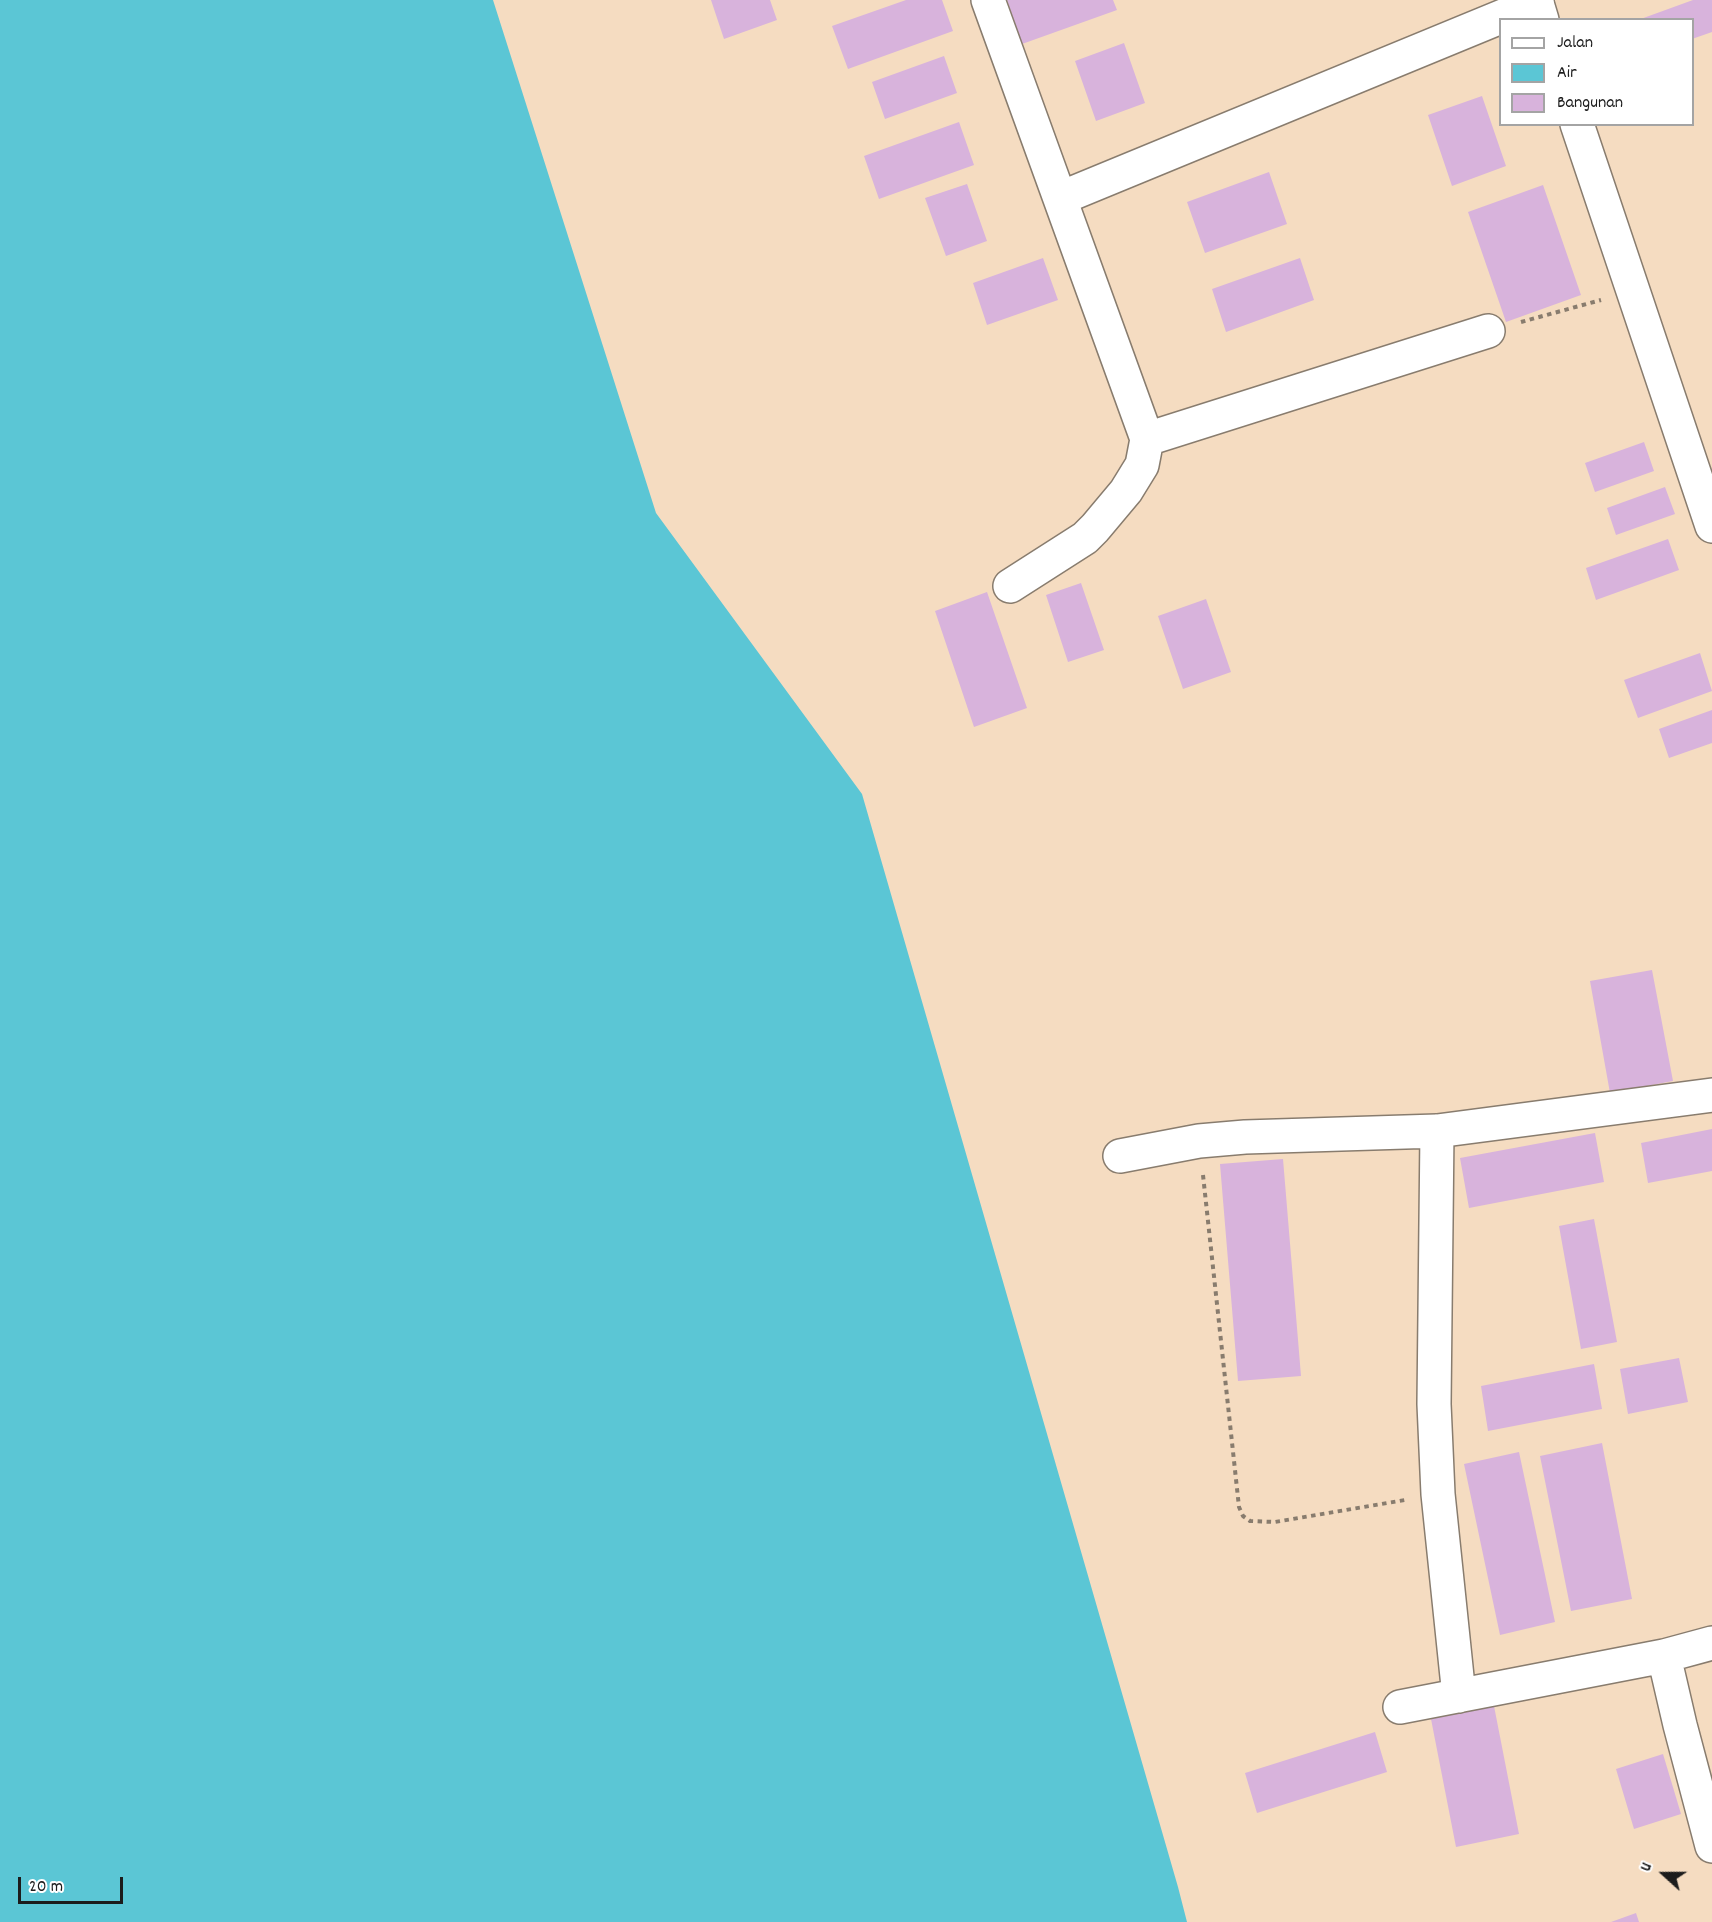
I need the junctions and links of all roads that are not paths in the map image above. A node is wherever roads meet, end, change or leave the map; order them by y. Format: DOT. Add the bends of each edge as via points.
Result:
graph roads {
  1 [pos="988,0"];
  2 [pos="1538,7"];
  3 [pos="1511,18"];
  4 [pos="1499,23"];
  5 [pos="1579,126"];
  6 [pos="1061,198"];
  7 [pos="1488,331"];
  8 [pos="1147,438"];
  9 [pos="1712,526"];
  10 [pos="1010,585"];
  11 [pos="1712,1095"];
  12 [pos="1437,1131"];
  13 [pos="1120,1156"];
  14 [pos="1712,1643"];
  15 [pos="1664,1656"];
  16 [pos="1459,1696"];
  17 [pos="1400,1707"];
  18 [pos="1712,1846"];
  1 -- 6 [label="street"];
  2 -- 3 [label="street"];
  4 -- 6 [label="street"];
  5 -- 9 [label="street"];
  6 -- 8 [label="street"];
  7 -- 8 [label="street"];
  8 -- 10 [label="street" via="1142,465 1095,528"];
  11 -- 12 [label="street"];
  12 -- 13 [label="street" via="1245,1137"];
  12 -- 16 [label="street" via="1434,1404 1438,1494"];
  14 -- 15 [label="street"];
  15 -- 16 [label="street"];
  15 -- 18 [label="street"];
  16 -- 17 [label="street"];
}
